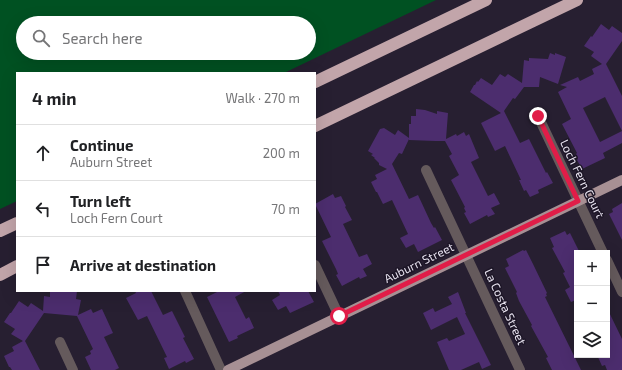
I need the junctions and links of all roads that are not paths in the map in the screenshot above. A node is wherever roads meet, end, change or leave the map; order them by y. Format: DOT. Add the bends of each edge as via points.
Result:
graph roads {
  1 [pos="486,0"];
  2 [pos="577,0"];
  3 [pos="316,82"];
  4 [pos="538,116"];
  5 [pos="316,126"];
  6 [pos="426,170"];
  7 [pos="622,180"];
  8 [pos="578,201"];
  9 [pos="16,223"];
  10 [pos="0,231"];
  11 [pos="602,250"];
  12 [pos="466,255"];
  13 [pos="16,266"];
  14 [pos="610,266"];
  15 [pos="316,267"];
  16 [pos="0,274"];
  17 [pos="185,292"];
  18 [pos="622,292"];
  19 [pos="339,316"];
  20 [pos="60,342"];
  21 [pos="73,370"];
  22 [pos="221,370"];
  23 [pos="228,370"];
  24 [pos="520,370"];
  1 -- 3 [label="highway"];
  2 -- 5 [label="highway"];
  4 -- 8 [label="street, Loch Fern Court"];
  6 -- 12 [label="street, La Costa Street"];
  7 -- 8 [label="main road, Auburn Street"];
  8 -- 11 [label="street, Loch Fern Court"];
  8 -- 12 [label="main road, Auburn Street"];
  9 -- 10 [label="highway"];
  12 -- 19 [label="main road, Auburn Street"];
  12 -- 24 [label="street, La Costa Street"];
  13 -- 16 [label="highway"];
  14 -- 18 [label="street"];
  15 -- 19 [label="street"];
  17 -- 22 [label="street"];
  19 -- 23 [label="main road, Auburn Street"];
  20 -- 21 [label="street"];
}
